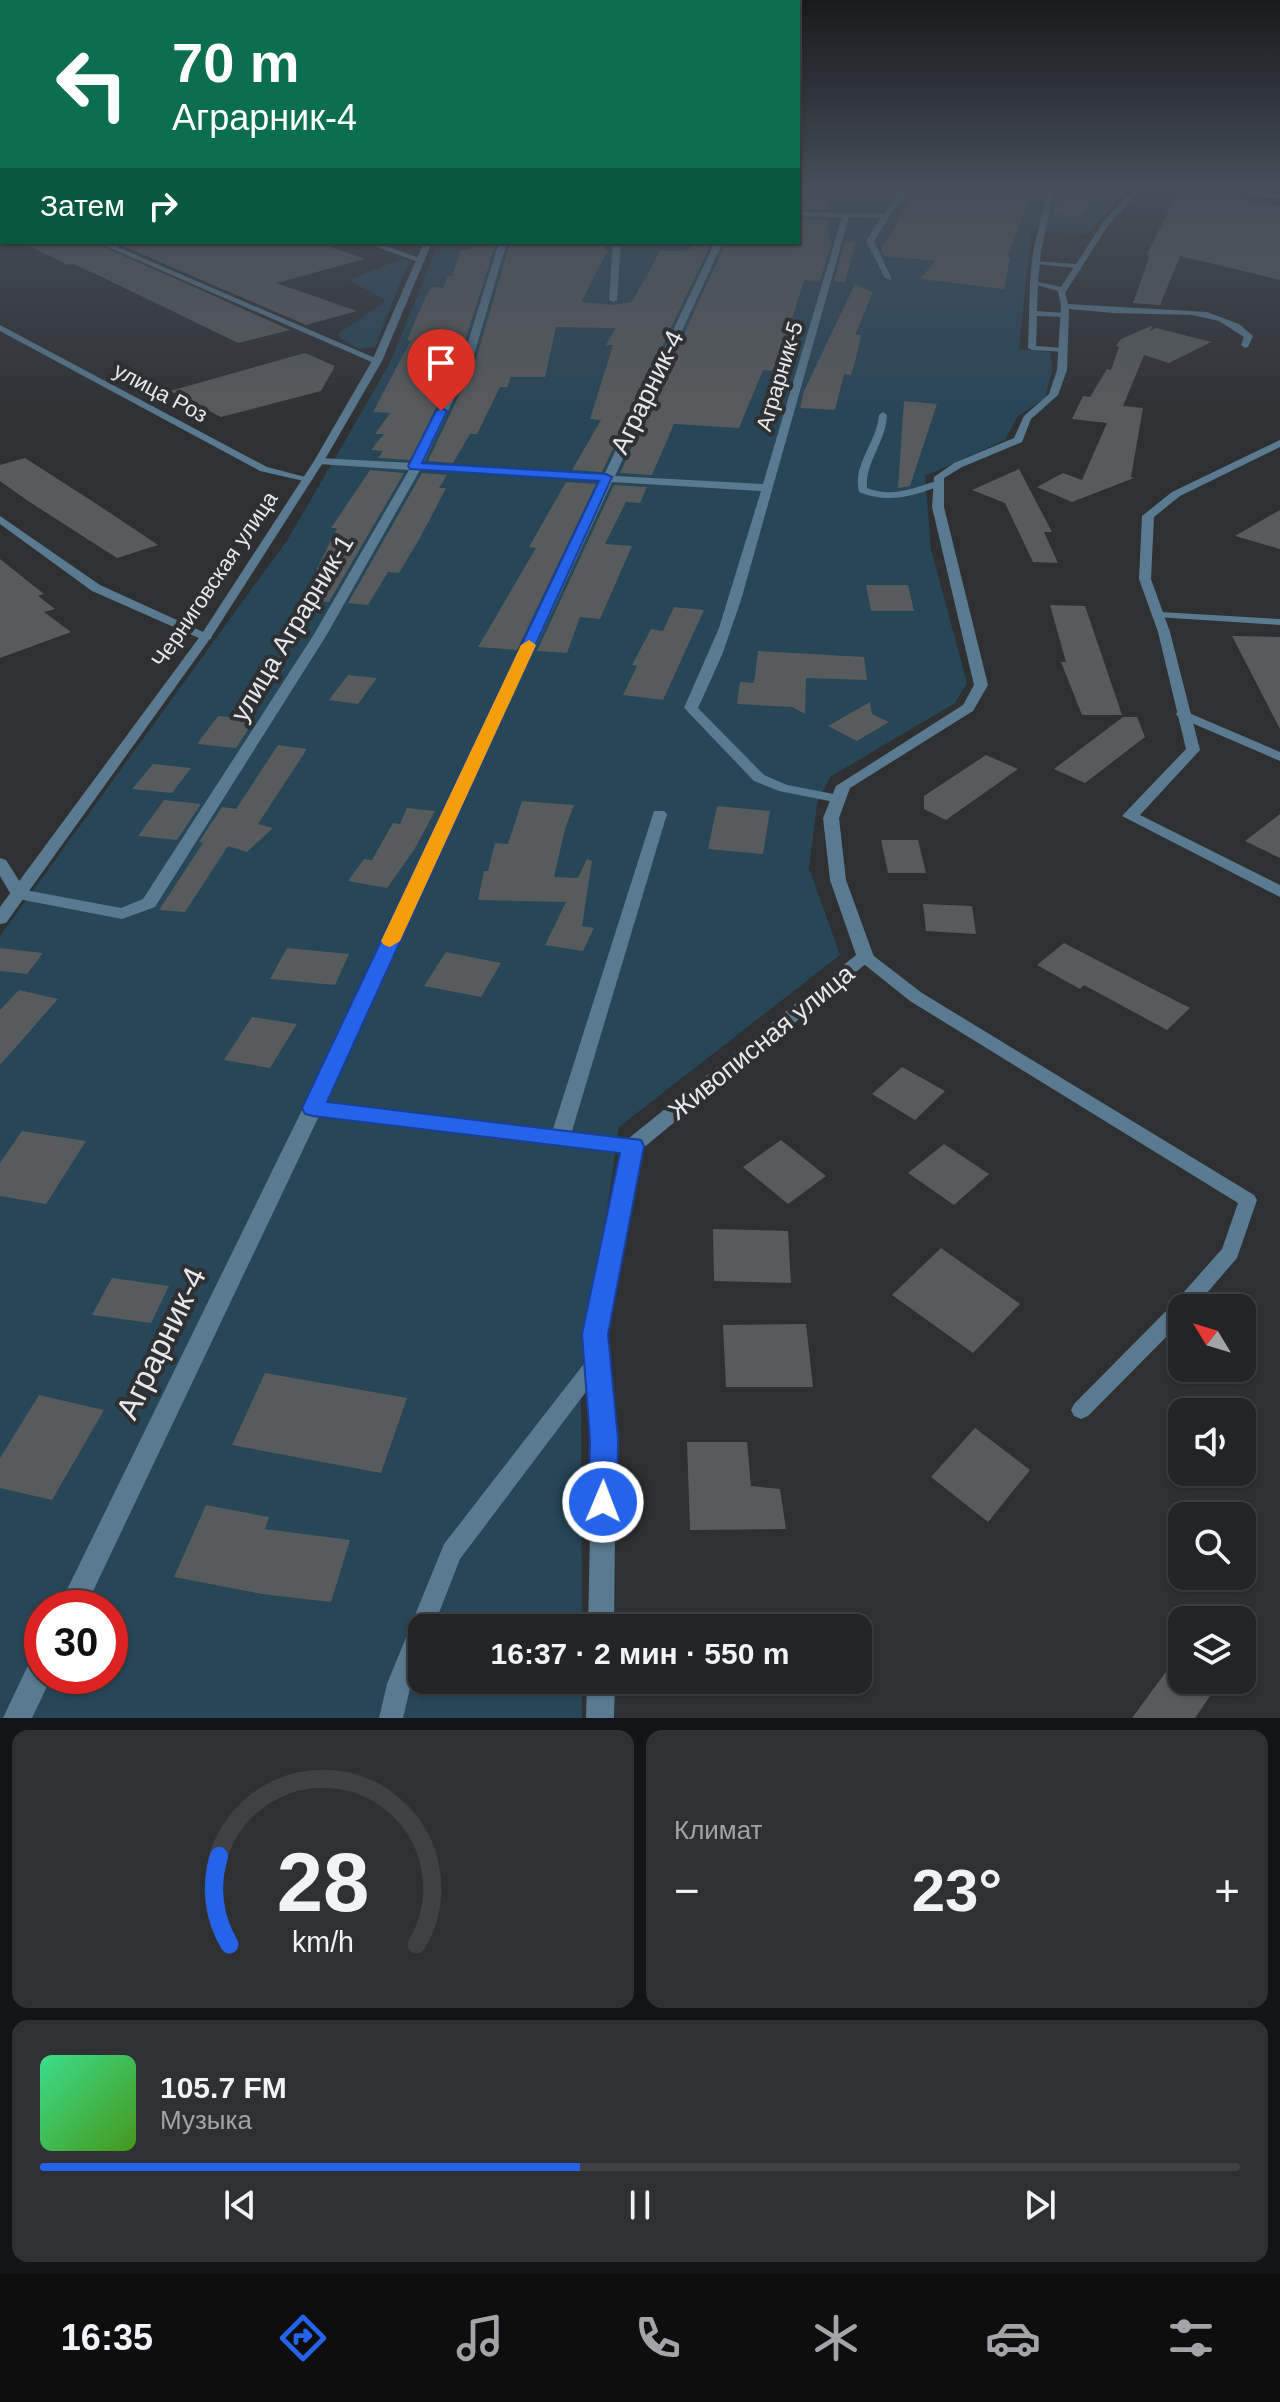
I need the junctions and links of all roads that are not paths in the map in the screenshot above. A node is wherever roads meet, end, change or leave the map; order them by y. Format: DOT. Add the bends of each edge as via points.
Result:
graph roads {
  1 [pos="156,266"];
  2 [pos="418,266"];
  3 [pos="496,266"];
  4 [pos="615,266"];
  5 [pos="707,266"];
  6 [pos="831,266"];
  7 [pos="883,266"];
  8 [pos="1036,266"];
  9 [pos="1076,266"];
  10 [pos="889,278"];
  11 [pos="1034,283"];
  12 [pos="1063,290"];
  13 [pos="613,300"];
  14 [pos="1065,311"];
  15 [pos="1032,313"];
  16 [pos="0,328"];
  17 [pos="1245,345"];
  18 [pos="1063,350"];
  19 [pos="377,361"];
  20 [pos="883,415"];
  21 [pos="1280,443"];
  22 [pos="319,461"];
  23 [pos="414,466"];
  24 [pos="606,477"];
  25 [pos="308,479"];
  26 [pos="939,483"];
  27 [pos="767,488"];
  28 [pos="0,519"];
  29 [pos="1160,615"];
  30 [pos="1280,622"];
  31 [pos="206,636"];
  32 [pos="691,708"];
  33 [pos="1182,714"];
  34 [pos="1280,757"];
  35 [pos="839,799"];
  36 [pos="659,814"];
  37 [pos="2,870"];
  38 [pos="1280,892"];
  39 [pos="19,894"];
  40 [pos="0,919"];
  41 [pos="865,957"];
  42 [pos="313,1108"];
  43 [pos="560,1137"];
  44 [pos="633,1146"];
  45 [pos="1194,1294"];
  46 [pos="1168,1322"];
  47 [pos="597,1362"];
  48 [pos="1081,1410"];
  49 [pos="80,1590"];
  50 [pos="601,1614"];
  51 [pos="29,1694"];
  52 [pos="601,1694"];
  53 [pos="17,1718"];
  54 [pos="391,1718"];
  55 [pos="600,1718"];
  1 -- 19 [label="street"];
  2 -- 19 [label="street, Черниговская улица"];
  3 -- 23 [label="street, улица Аграрник-1" via="468,356"];
  4 -- 13 [label="street"];
  5 -- 24 [label="street, Аграрник-4"];
  6 -- 27 [label="street, Аграрник-5"];
  7 -- 10 [label="street"];
  8 -- 11 [label="street"];
  9 -- 12 [label="street"];
  11 -- 12 [label="street"];
  11 -- 15 [label="lane"];
  12 -- 14 [label="street"];
  14 -- 15 [label="lane"];
  14 -- 17 [label="street" via="1217,316 1249,336"];
  14 -- 18 [label="street"];
  15 -- 18 [label="lane" via="1032,348"];
  16 -- 25 [label="street, улица Роз" via="264,469"];
  18 -- 26 [label="street" via="1053,395 1027,418 1018,440 958,465 939,477"];
  19 -- 22 [label="street, Черниговская улица"];
  20 -- 26 [label="lane" via="884,428 860,477 862,490 889,497"];
  21 -- 29 [label="street" via="1176,494 1148,516 1145,579"];
  22 -- 23 [label="street"];
  22 -- 25 [label="street, Черниговская улица"];
  23 -- 24 [label="street"];
  23 -- 39 [label="street, улица Аграрник-1" via="340,602 149,903 122,914"];
  24 -- 27 [label="street"];
  24 -- 42 [label="street, Аграрник-4"];
  25 -- 31 [label="street, Черниговская улица"];
  26 -- 35 [label="street" via="938,507 981,685 968,708 843,786"];
  27 -- 32 [label="street, Аграрник-5" via="743,575"];
  28 -- 31 [label="street" via="96,588"];
  29 -- 30 [label="lane"];
  29 -- 33 [label="street"];
  31 -- 39 [label="street, Черниговская улица"];
  32 -- 35 [label="lane" via="759,778"];
  33 -- 34 [label="lane"];
  33 -- 38 [label="street" via="1193,750 1130,816"];
  35 -- 41 [label="street, Живописная улица" via="831,818 838,880"];
  36 -- 43 [label="street"];
  37 -- 39 [label="street"];
  39 -- 40 [label="street, Черниговская улица"];
  41 -- 44 [label="street, Живописная улица"];
  41 -- 45 [label="lane" via="916,997 1248,1200 1230,1253"];
  42 -- 43 [label="street"];
  42 -- 49 [label="street, Аграрник-4"];
  43 -- 44 [label="street"];
  44 -- 47 [label="street" via="595,1334"];
  46 -- 48 [label="lane"];
  47 -- 50 [label="street" via="604,1439"];
  47 -- 54 [label="lane" via="452,1552 399,1684"];
  51 -- 53 [label="street"];
  52 -- 55 [label="street"];
}
